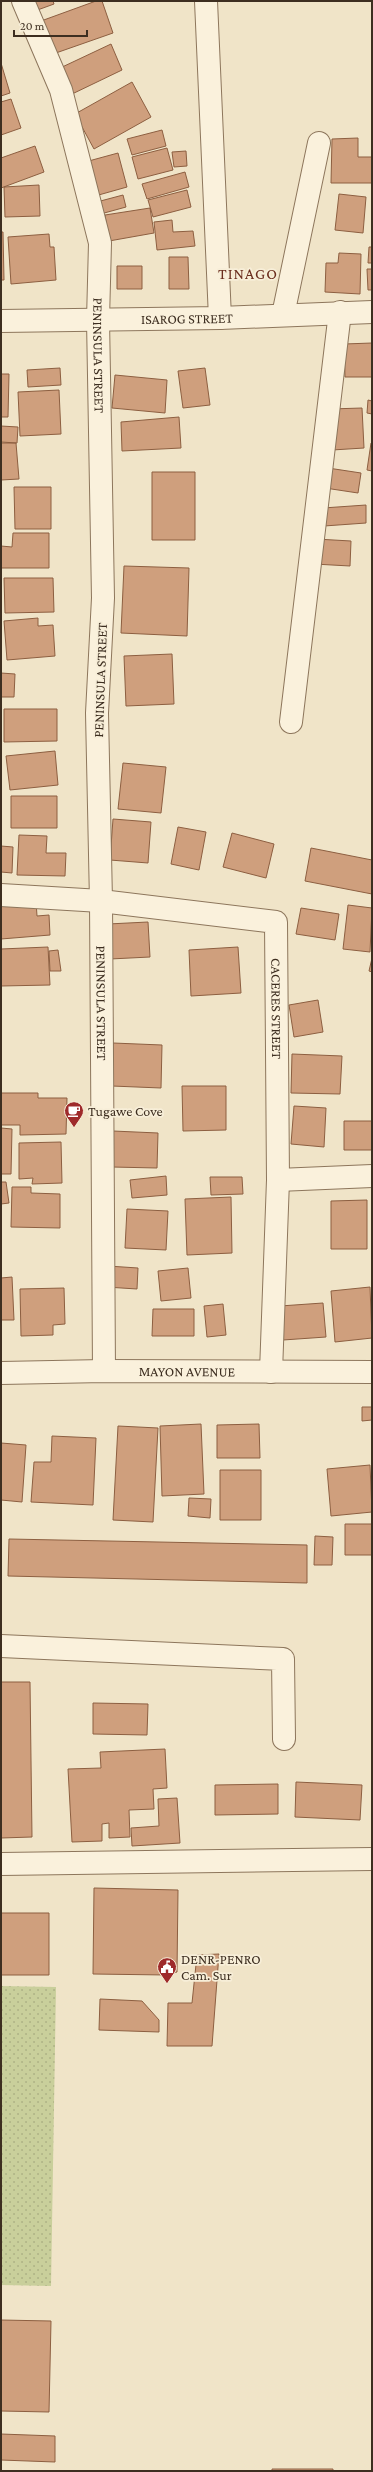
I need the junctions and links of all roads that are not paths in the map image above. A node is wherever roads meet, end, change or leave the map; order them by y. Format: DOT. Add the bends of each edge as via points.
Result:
graph roads {
  1 [pos="23,1"];
  2 [pos="206,1"];
  3 [pos="319,143"];
  4 [pos="340,312"];
  5 [pos="372,312"];
  6 [pos="283,315"];
  7 [pos="220,318"];
  8 [pos="98,320"];
  9 [pos="1,321"];
  10 [pos="291,722"];
  11 [pos="1,896"];
  12 [pos="101,901"];
  13 [pos="372,1176"];
  14 [pos="278,1180"];
  15 [pos="104,1371"];
  16 [pos="271,1372"];
  17 [pos="372,1372"];
  18 [pos="1,1373"];
  19 [pos="1,1646"];
  20 [pos="284,1739"];
  21 [pos="372,1859"];
  22 [pos="1,1864"];
  1 -- 8 [label="street, PENINSULA STREET" via="61,90 100,243"];
  2 -- 7 [label="street"];
  3 -- 6 [label="street"];
  4 -- 5 [label="street, ISAROG STREET"];
  4 -- 6 [label="street, ISAROG STREET"];
  4 -- 10 [label="street"];
  6 -- 7 [label="street, ISAROG STREET"];
  7 -- 8 [label="street, ISAROG STREET"];
  8 -- 9 [label="street, ISAROG STREET"];
  8 -- 12 [label="street, PENINSULA STREET" via="103,598 97,714"];
  11 -- 12 [label="street, CACERES STREET"];
  12 -- 14 [label="street, CACERES STREET" via="276,922"];
  12 -- 15 [label="street, PENINSULA STREET"];
  13 -- 14 [label="street"];
  14 -- 16 [label="street, CACERES STREET"];
  15 -- 16 [label="street, MAYON AVENUE"];
  15 -- 18 [label="street, MAYON AVENUE"];
  16 -- 17 [label="street, MAYON AVENUE"];
  19 -- 20 [label="street" via="283,1659"];
  21 -- 22 [label="street"];
}
